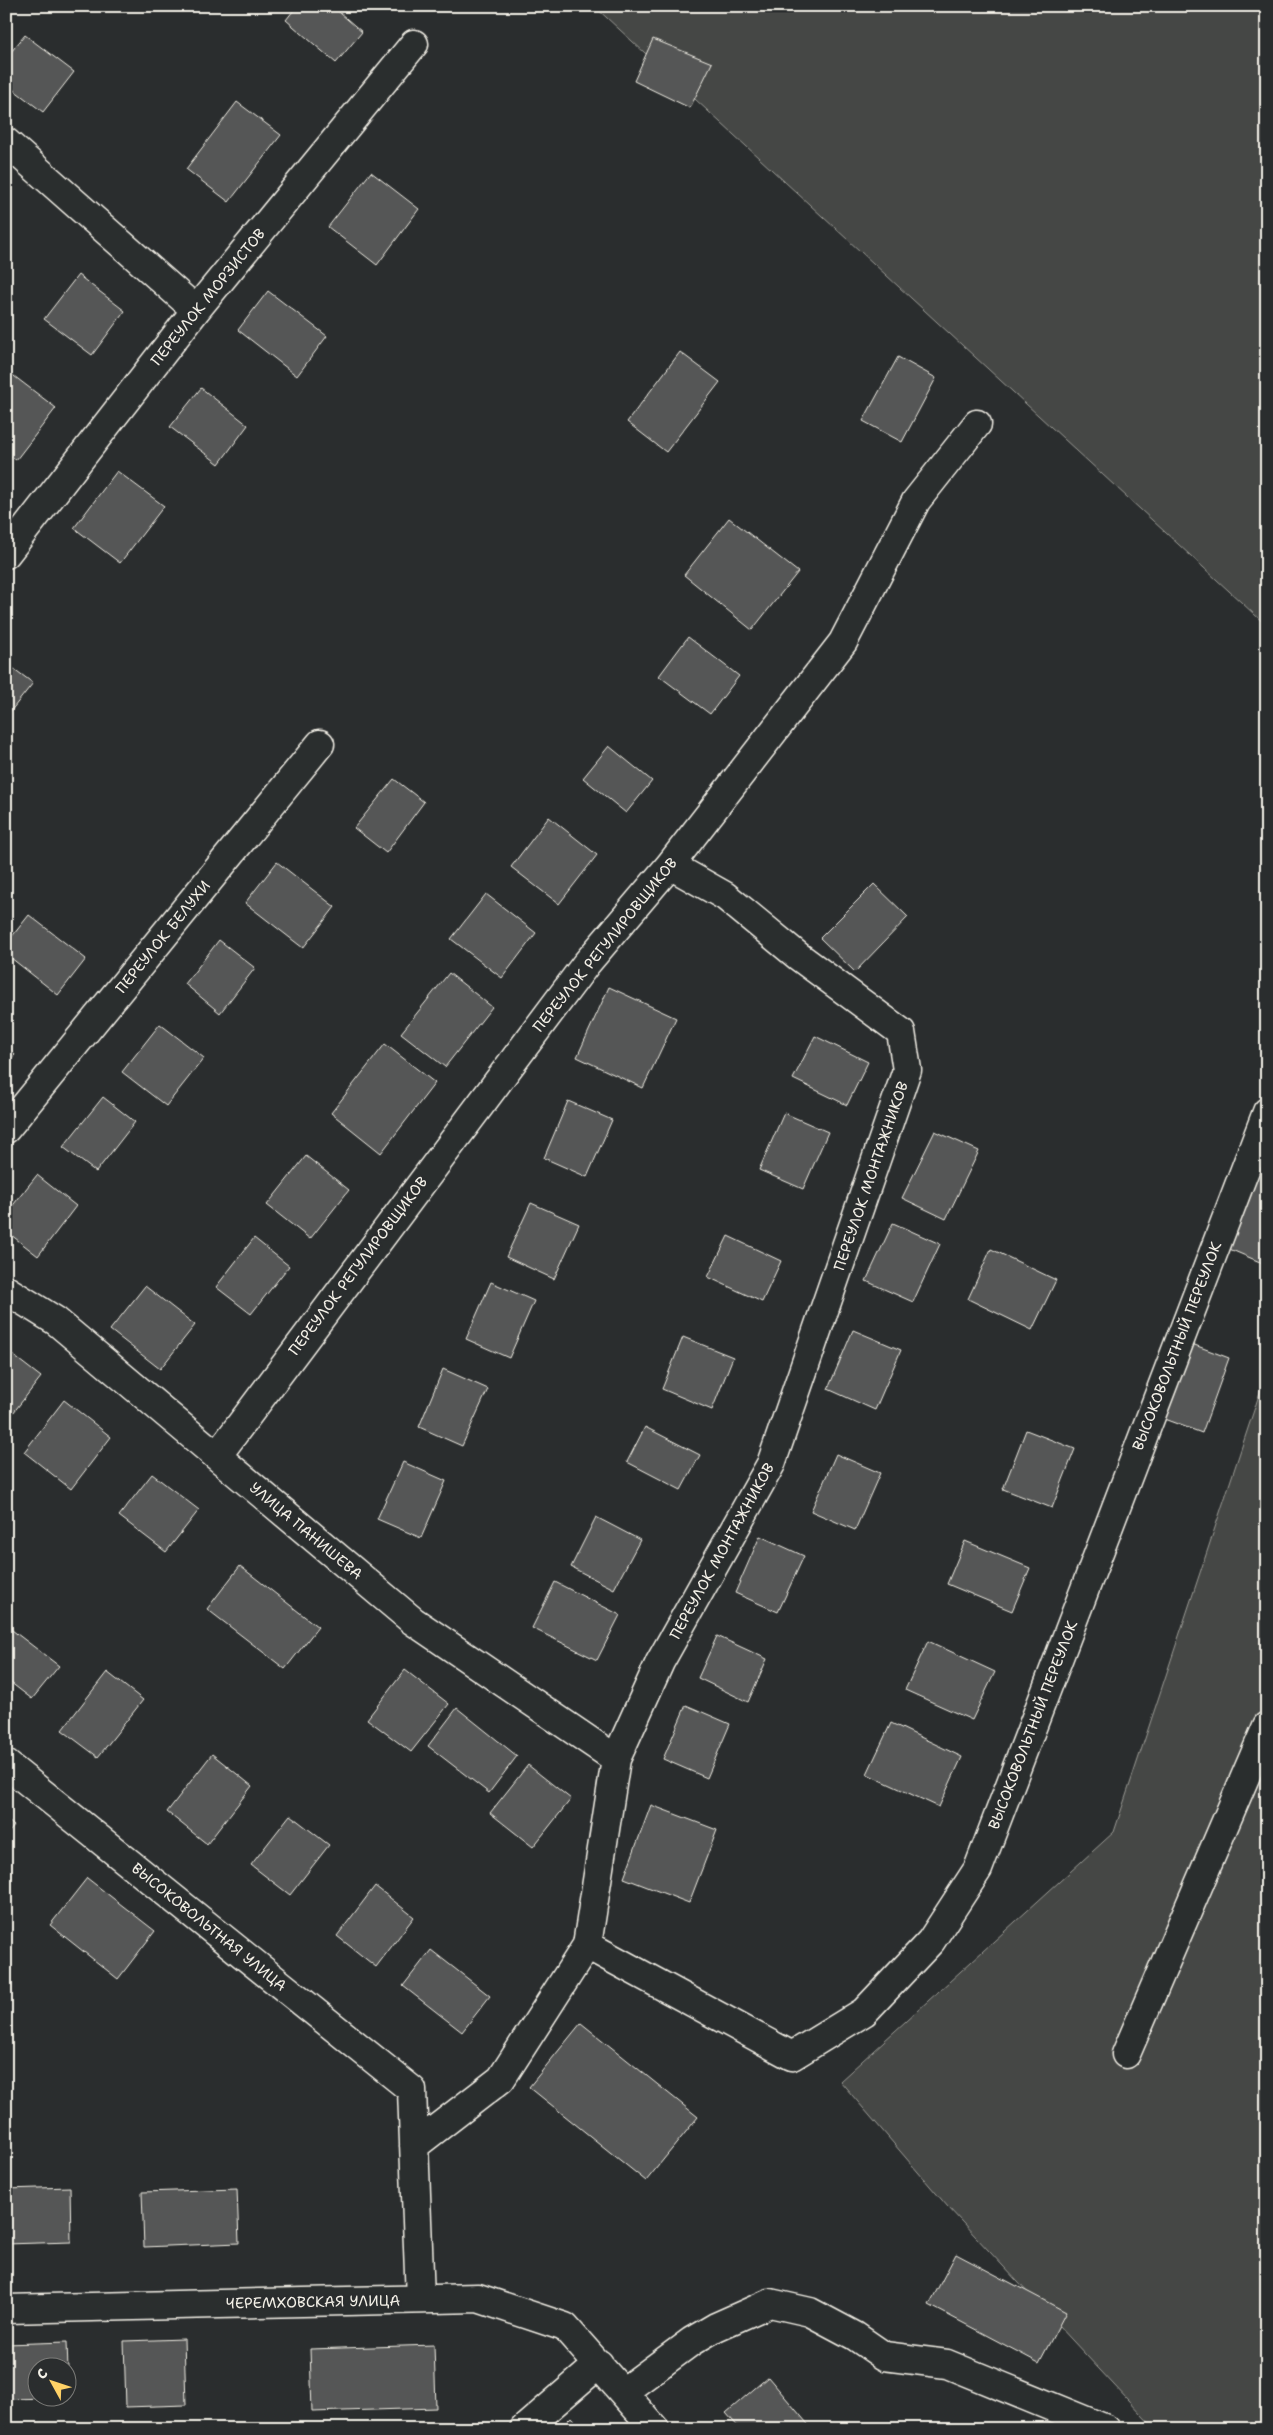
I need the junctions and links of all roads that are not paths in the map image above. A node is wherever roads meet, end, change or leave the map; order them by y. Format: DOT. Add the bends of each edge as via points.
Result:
graph roads {
  1 [pos="414,44"];
  2 [pos="6,142"];
  3 [pos="196,310"];
  4 [pos="977,424"];
  5 [pos="6,554"];
  6 [pos="320,744"];
  7 [pos="670,866"];
  8 [pos="1267,1112"];
  9 [pos="6,1129"];
  10 [pos="6,1290"];
  11 [pos="217,1456"];
  12 [pos="1267,1726"];
  13 [pos="616,1760"];
  14 [pos="6,1764"];
  15 [pos="587,1945"];
  16 [pos="1126,2054"];
  17 [pos="414,2146"];
  18 [pos="420,2299"];
  19 [pos="6,2309"];
  20 [pos="598,2364"];
  21 [pos="623,2392"];
  22 [pos="524,2429"];
  23 [pos="655,2429"];
  24 [pos="1106,2429"];
  1 -- 3 [label="street, ПЕРЕУЛОК МОРЗИСТОВ"];
  2 -- 3 [label="street"];
  3 -- 5 [label="street, ПЕРЕУЛОК МОРЗИСТОВ"];
  4 -- 7 [label="street, ПЕРЕУЛОК РЕГУЛИРОВЩИКОВ" via="916,501 843,642"];
  6 -- 9 [label="street, ПЕРЕУЛОК БЕЛУХИ"];
  7 -- 11 [label="street, ПЕРЕУЛОК РЕГУЛИРОВЩИКОВ" via="580,972"];
  7 -- 13 [label="street, ПЕРЕУЛОК МОНТАЖНИКОВ" via="725,896 798,956 901,1032 907,1070 772,1464 660,1662"];
  8 -- 15 [label="street, ВЫСОКОВОЛЬТНЫЙ ПЕРЕУЛОК" via="978,1869 931,1941 864,2012 792,2056"];
  10 -- 11 [label="street, УЛИЦА ПАНИШЕВА" via="56,1321"];
  11 -- 13 [label="street, УЛИЦА ПАНИШЕВА" via="413,1621"];
  12 -- 16 [label="street"];
  13 -- 15 [label="street, ПЕРЕУЛОК МОНТАЖНИКОВ"];
  14 -- 17 [label="street, ВЫСОКОВОЛЬТНАЯ УЛИЦА" via="412,2090"];
  15 -- 17 [label="street, ПЕРЕУЛОК МОНТАЖНИКОВ" via="501,2078"];
  17 -- 18 [label="street"];
  18 -- 19 [label="street, ЧЕРЕМХОВСКАЯ УЛИЦА"];
  18 -- 20 [label="street, ЧЕРЕМХОВСКАЯ УЛИЦА" via="478,2298 566,2327"];
  20 -- 21 [label="street, ЧЕРЕМХОВСКАЯ УЛИЦА"];
  20 -- 22 [label="street"];
  21 -- 23 [label="street, ЧЕРЕМХОВСКАЯ УЛИЦА"];
  21 -- 24 [label="street" via="692,2341 770,2303 810,2312 884,2356 947,2364"];
}
